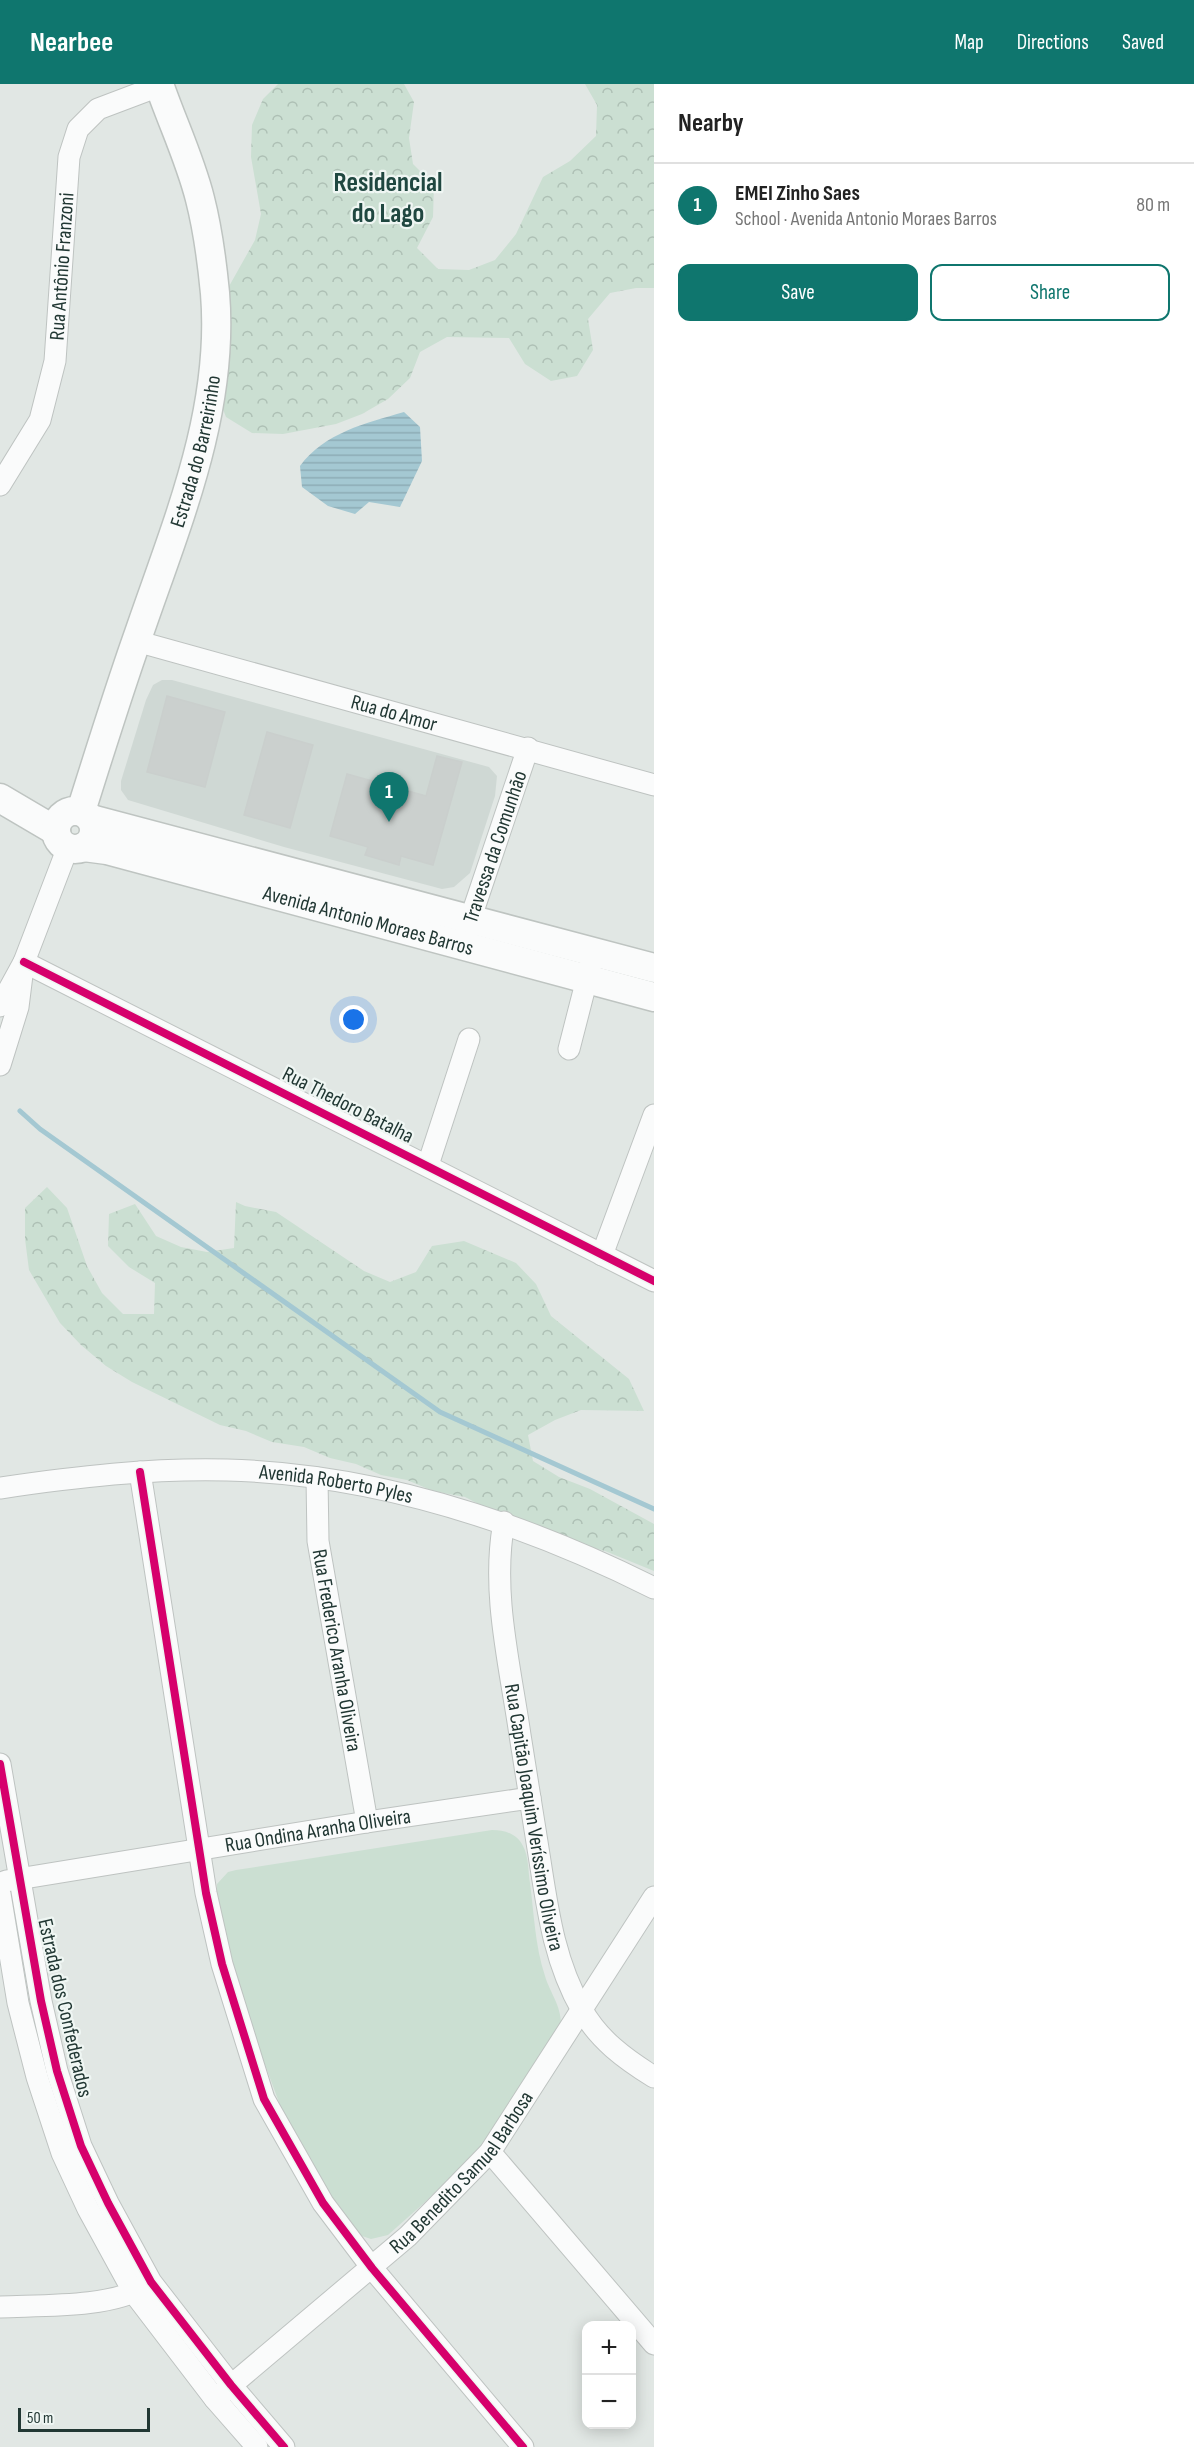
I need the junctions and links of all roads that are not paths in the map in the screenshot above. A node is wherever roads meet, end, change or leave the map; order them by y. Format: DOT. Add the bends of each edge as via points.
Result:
graph roads {
  1 [pos="159,85"];
  2 [pos="0,485"];
  3 [pos="136,641"];
  4 [pos="528,748"];
  5 [pos="654,784"];
  6 [pos="0,798"];
  7 [pos="86,815"];
  8 [pos="69,842"];
  9 [pos="466,932"];
  10 [pos="24,962"];
  11 [pos="591,965"];
  12 [pos="654,968"];
  13 [pos="654,997"];
  14 [pos="0,1006"];
  15 [pos="468,1039"];
  16 [pos="568,1049"];
  17 [pos="0,1065"];
  18 [pos="654,1115"];
  19 [pos="428,1165"];
  20 [pos="602,1255"];
  21 [pos="654,1281"];
  22 [pos="140,1472"];
  23 [pos="317,1478"];
  24 [pos="0,1488"];
  25 [pos="504,1522"];
  26 [pos="654,1588"];
  27 [pos="0,1764"];
  28 [pos="530,1798"];
  29 [pos="367,1822"];
  30 [pos="200,1850"];
  31 [pos="10,1881"];
  32 [pos="0,1894"];
  33 [pos="654,1897"];
  34 [pos="41,2001"];
  35 [pos="9,2004"];
  36 [pos="582,2010"];
  37 [pos="654,2078"];
  38 [pos="490,2152"];
  39 [pos="372,2268"];
  40 [pos="151,2282"];
  41 [pos="134,2293"];
  42 [pos="0,2307"];
  43 [pos="654,2344"];
  44 [pos="223,2392"];
  45 [pos="257,2447"];
  46 [pos="284,2447"];
  47 [pos="523,2447"];
  1 -- 2 [label="street, Rua Antônio Franzoni" via="98,109 78,129 69,157 55,361 40,420"];
  1 -- 3 [label="street, Estrada do Barreirinho" via="200,199 215,294 216,348 197,463"];
  3 -- 4 [label="street, Rua do Amor"];
  3 -- 7 [label="street, Estrada do Barreirinho"];
  4 -- 5 [label="street, Rua do Amor"];
  4 -- 9 [label="street, Travessa da Comunhão"];
  6 -- 8 [label="street"];
  7 -- 8 [label="street" via="69,812 59,819"];
  7 -- 9 [label="street, Avenida Antonio Moraes Barros"];
  8 -- 9 [label="street, Avenida Antonio Moraes Barros"];
  8 -- 10 [label="street"];
  9 -- 11 [label="street, Avenida Antonio Moraes Barros"];
  10 -- 14 [label="street"];
  10 -- 17 [label="street" via="18,1007"];
  10 -- 19 [label="street, Rua Thedoro Batalha"];
  11 -- 12 [label="street, Avenida Antonio Moraes Barros"];
  11 -- 13 [label="street, Avenida Antonio Moraes Barros"];
  11 -- 16 [label="street"];
  15 -- 19 [label="street"];
  18 -- 20 [label="street"];
  19 -- 20 [label="street, Rua Thedoro Batalha"];
  20 -- 21 [label="street, Rua Thedoro Batalha"];
  22 -- 23 [label="street, Avenida Roberto Pyles" via="227,1470"];
  22 -- 24 [label="street, Avenida Roberto Pyles"];
  22 -- 30 [label="street"];
  23 -- 25 [label="street, Avenida Roberto Pyles" via="404,1495"];
  23 -- 29 [label="street, Rua Frederico Aranha Oliveira" via="318,1541"];
  25 -- 26 [label="street, Avenida Roberto Pyles"];
  25 -- 28 [label="street, Rua Capitão Joaquim Veríssimo Oliveira" via="498,1551 500,1593"];
  27 -- 31 [label="street, Estrada dos Confederados"];
  28 -- 29 [label="street, Rua Ondina Aranha Oliveira"];
  28 -- 36 [label="street, Rua Capitão Joaquim Veríssimo Oliveira" via="554,1943"];
  29 -- 30 [label="street, Rua Ondina Aranha Oliveira"];
  30 -- 31 [label="street, Rua Ondina Aranha Oliveira"];
  30 -- 39 [label="street" via="222,1964 264,2099 322,2203"];
  31 -- 34 [label="street, Estrada dos Confederados"];
  32 -- 35 [label="street, Estrada dos Confederados"];
  33 -- 36 [label="street, Rua Benedito Samuel Barbosa"];
  34 -- 35 [label="street"];
  34 -- 40 [label="street, Estrada dos Confederados" via="57,2071 81,2146"];
  35 -- 41 [label="street, Estrada dos Confederados" via="62,2153"];
  36 -- 37 [label="street, Rua Capitão Joaquim Veríssimo Oliveira" via="618,2054"];
  36 -- 38 [label="street, Rua Benedito Samuel Barbosa"];
  38 -- 39 [label="street, Rua Benedito Samuel Barbosa"];
  38 -- 43 [label="street"];
  39 -- 44 [label="street, Rua Benedito Samuel Barbosa"];
  39 -- 47 [label="street"];
  40 -- 41 [label="street"];
  40 -- 44 [label="street, Estrada dos Confederados"];
  41 -- 42 [label="street" via="103,2301"];
  41 -- 44 [label="street, Estrada dos Confederados"];
  44 -- 45 [label="street, Estrada dos Confederados"];
  44 -- 46 [label="street, Estrada dos Confederados"];
}
